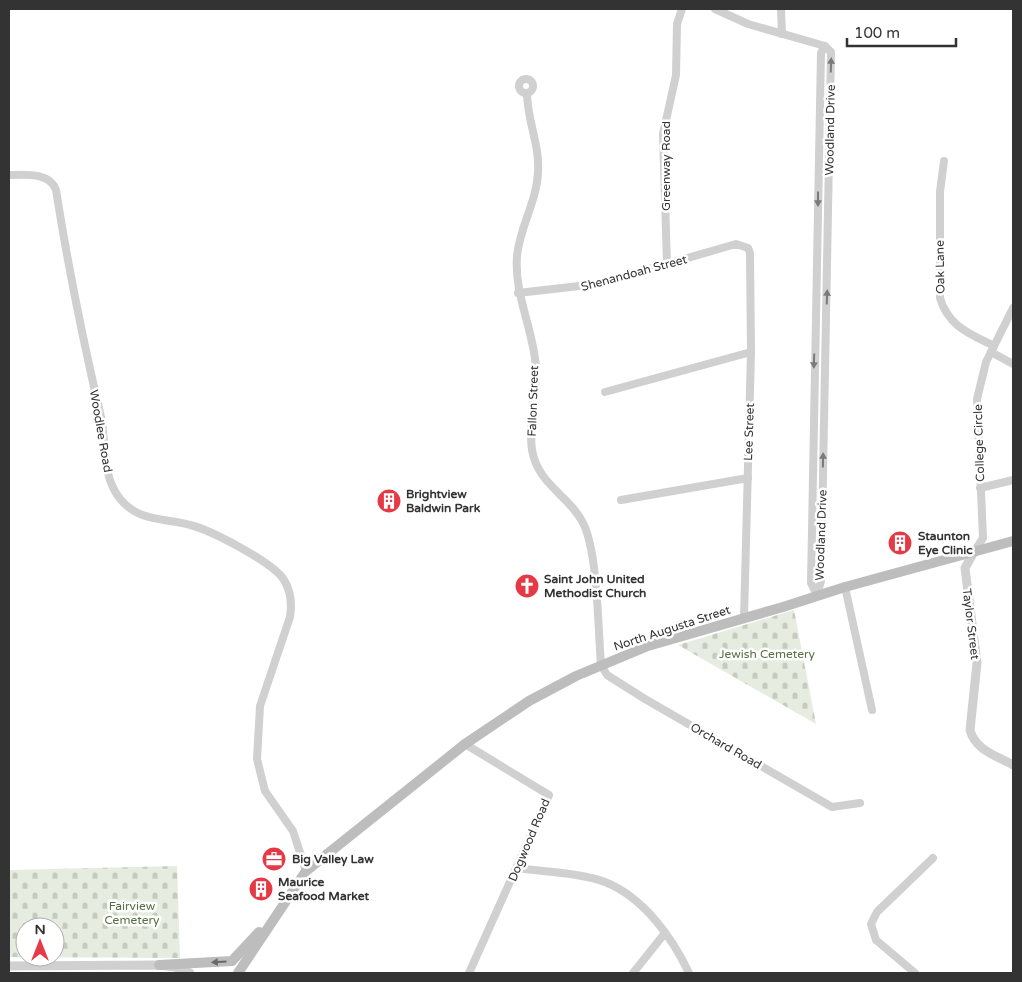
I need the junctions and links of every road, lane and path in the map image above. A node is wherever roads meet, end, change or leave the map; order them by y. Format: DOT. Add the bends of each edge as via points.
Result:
graph roads {
  1 [pos="682,9"];
  2 [pos="714,9"];
  3 [pos="781,9"];
  4 [pos="782,34"];
  5 [pos="527,93"];
  6 [pos="944,161"];
  7 [pos="9,175"];
  8 [pos="746,246"];
  9 [pos="668,265"];
  10 [pos="518,293"];
  11 [pos="1013,308"];
  12 [pos="992,349"];
  13 [pos="751,352"];
  14 [pos="1013,364"];
  15 [pos="605,392"];
  16 [pos="748,478"];
  17 [pos="1013,480"];
  18 [pos="980,488"];
  19 [pos="621,500"];
  20 [pos="1013,541"];
  21 [pos="974,552"];
  22 [pos="846,587"];
  23 [pos="817,595"];
  24 [pos="744,618"];
  25 [pos="601,665"];
  26 [pos="872,710"];
  27 [pos="465,744"];
  28 [pos="1013,765"];
  29 [pos="860,803"];
  30 [pos="933,858"];
  31 [pos="518,868"];
  32 [pos="306,871"];
  33 [pos="280,909"];
  34 [pos="665,934"];
  35 [pos="159,965"];
  36 [pos="9,966"];
  37 [pos="190,973"];
  38 [pos="238,973"];
  39 [pos="469,973"];
  40 [pos="633,973"];
  41 [pos="688,973"];
  42 [pos="915,973"];
  1 -- 9 [label="street, Greenway Road" via="676,24 676,75 664,134"];
  2 -- 4 [label="street, Woodland Drive"];
  3 -- 4 [label="street"];
  4 -- 23 [label="street, Woodland Drive" via="825,46 831,52 822,581"];
  5 -- 10 [label="street, Fallon Street" via="538,171 535,193 518,246"];
  6 -- 12 [label="street, Oak Lane" via="940,192 940,298 944,311 955,325"];
  7 -- 32 [label="street, Woodlee Road" via="46,178 53,182 56,190 113,489 140,516 191,525 216,535 270,566 288,589 290,617 260,706 257,759 265,791 293,831"];
  8 -- 9 [label="street, Shenandoah Street" via="736,244"];
  8 -- 13 [label="street, Lee Street" via="750,253"];
  9 -- 10 [label="street, Shenandoah Street" via="582,288"];
  10 -- 25 [label="street, Fallon Street" via="536,365 533,452 543,476 577,512 588,535"];
  11 -- 12 [label="street, College Circle"];
  12 -- 14 [label="street, Oak Lane"];
  12 -- 18 [label="street, College Circle" via="981,376 976,406"];
  13 -- 15 [label="street"];
  13 -- 16 [label="street, Lee Street"];
  16 -- 19 [label="street"];
  16 -- 24 [label="street, Lee Street"];
  17 -- 18 [label="street"];
  18 -- 21 [label="street, College Circle" via="983,538"];
  20 -- 21 [label="main road, North Augusta Street"];
  21 -- 22 [label="main road, North Augusta Street"];
  21 -- 28 [label="street, Taylor Street" via="965,568 977,663 970,730 982,748"];
  22 -- 23 [label="main road, North Augusta Street"];
  22 -- 26 [label="street"];
  23 -- 24 [label="main road, North Augusta Street"];
  24 -- 25 [label="main road, North Augusta Street" via="655,644"];
  25 -- 27 [label="main road, North Augusta Street" via="520,706"];
  25 -- 29 [label="street, Orchard Road" via="607,675 645,699 832,807"];
  27 -- 31 [label="street, Dogwood Road" via="549,795"];
  27 -- 32 [label="main road, North Augusta Street"];
  30 -- 42 [label="street" via="878,912 871,924 876,940"];
  31 -- 34 [label="street" via="604,881 634,900"];
  31 -- 39 [label="street, Dogwood Road"];
  32 -- 33 [label="main road, North Augusta Street"];
  33 -- 35 [label="main road, one-way" via="232,961"];
  33 -- 38 [label="main road, North Augusta Street"];
  34 -- 40 [label="street"];
  34 -- 41 [label="street"];
  35 -- 36 [label="street"];
  35 -- 37 [label="street"];
}
